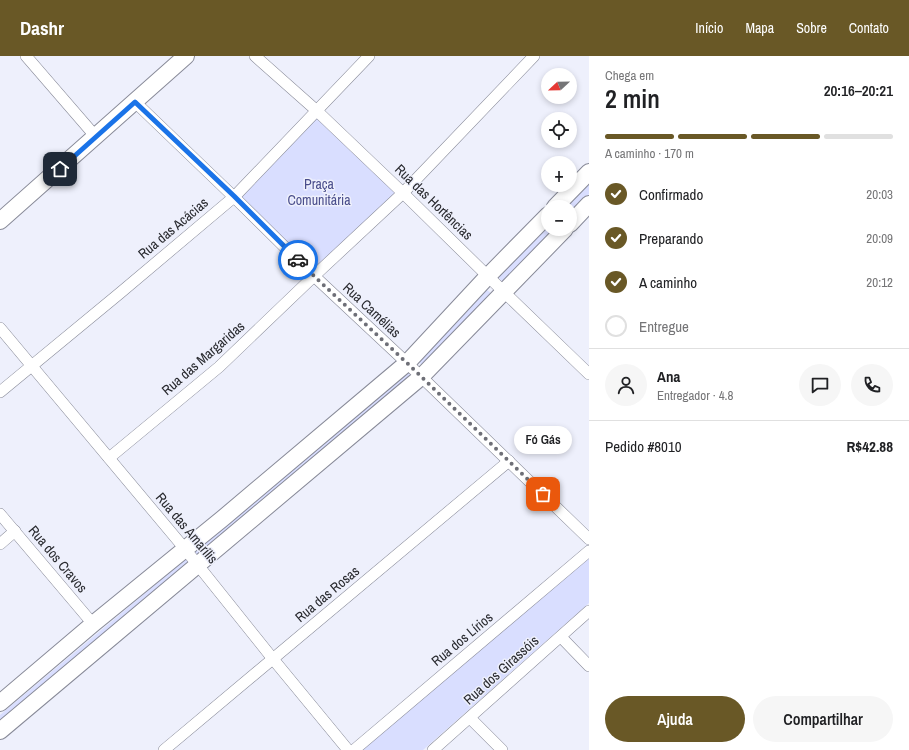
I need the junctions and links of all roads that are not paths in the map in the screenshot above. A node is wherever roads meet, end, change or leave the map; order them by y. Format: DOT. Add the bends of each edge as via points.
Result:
graph roads {
  1 [pos="26,56"];
  2 [pos="186,56"];
  3 [pos="255,56"];
  4 [pos="369,56"];
  5 [pos="534,56"];
  6 [pos="135,102"];
  7 [pos="317,111"];
  8 [pos="96,137"];
  9 [pos="589,172"];
  10 [pos="404,193"];
  11 [pos="234,196"];
  12 [pos="562,200"];
  13 [pos="589,204"];
  14 [pos="577,217"];
  15 [pos="0,221"];
  16 [pos="541,222"];
  17 [pos="558,236"];
  18 [pos="314,276"];
  19 [pos="488,276"];
  20 [pos="504,292"];
  21 [pos="0,328"];
  22 [pos="407,363"];
  23 [pos="32,366"];
  24 [pos="589,374"];
  25 [pos="422,377"];
  26 [pos="0,392"];
  27 [pos="109,458"];
  28 [pos="509,461"];
  29 [pos="0,514"];
  30 [pos="15,531"];
  31 [pos="589,539"];
  32 [pos="0,544"];
  33 [pos="185,549"];
  34 [pos="589,551"];
  35 [pos="198,565"];
  36 [pos="589,612"];
  37 [pos="93,624"];
  38 [pos="561,637"];
  39 [pos="273,659"];
  40 [pos="589,666"];
  41 [pos="0,703"];
  42 [pos="470,718"];
  43 [pos="0,731"];
  44 [pos="164,750"];
  45 [pos="348,750"];
  46 [pos="354,750"];
  47 [pos="433,750"];
  48 [pos="502,750"];
  1 -- 8 [label="street"];
  2 -- 6 [label="street"];
  3 -- 7 [label="street, Rua das Hortências"];
  4 -- 7 [label="street, Rua das Acácias"];
  5 -- 10 [label="street, Rua das Margaridas"];
  6 -- 8 [label="street"];
  6 -- 11 [label="street, Rua Camélias"];
  7 -- 10 [label="street, Rua das Hortências"];
  7 -- 11 [label="street, Rua das Acácias"];
  8 -- 15 [label="street"];
  9 -- 12 [label="street"];
  10 -- 18 [label="street, Rua das Margaridas"];
  10 -- 19 [label="street, Rua das Hortências"];
  11 -- 18 [label="street, Rua Camélias"];
  11 -- 23 [label="street, Rua das Acácias"];
  13 -- 14 [label="street"];
  16 -- 19 [label="street"];
  17 -- 20 [label="street"];
  18 -- 22 [label="street, Rua Camélias"];
  18 -- 27 [label="street, Rua das Margaridas" via="219,367"];
  19 -- 20 [label="street, Rua das Hortências"];
  19 -- 22 [label="street"];
  20 -- 24 [label="street, Rua das Hortências"];
  20 -- 25 [label="street"];
  21 -- 23 [label="street, Rua das Amarílis"];
  22 -- 25 [label="street, Rua Camélias"];
  22 -- 33 [label="street"];
  23 -- 26 [label="street, Rua das Acácias"];
  23 -- 27 [label="street, Rua das Amarílis"];
  25 -- 28 [label="street, Rua Camélias"];
  25 -- 35 [label="street"];
  27 -- 33 [label="street, Rua das Amarílis"];
  28 -- 31 [label="street, Rua Camélias"];
  28 -- 39 [label="street, Rua das Rosas"];
  29 -- 30 [label="street, Rua dos Cravos"];
  30 -- 32 [label="street"];
  30 -- 37 [label="street, Rua dos Cravos"];
  33 -- 35 [label="street, Rua das Amarílis"];
  33 -- 37 [label="street"];
  34 -- 46 [label="street, Rua dos Lírios"];
  35 -- 39 [label="street, Rua das Amarílis"];
  35 -- 43 [label="street"];
  36 -- 38 [label="street, Rua dos Girassóis"];
  37 -- 41 [label="street"];
  38 -- 40 [label="street"];
  38 -- 42 [label="street, Rua dos Girassóis"];
  39 -- 44 [label="street, Rua das Rosas"];
  39 -- 45 [label="street, Rua das Amarílis"];
  42 -- 47 [label="street, Rua dos Girassóis"];
  42 -- 48 [label="street"];
}
